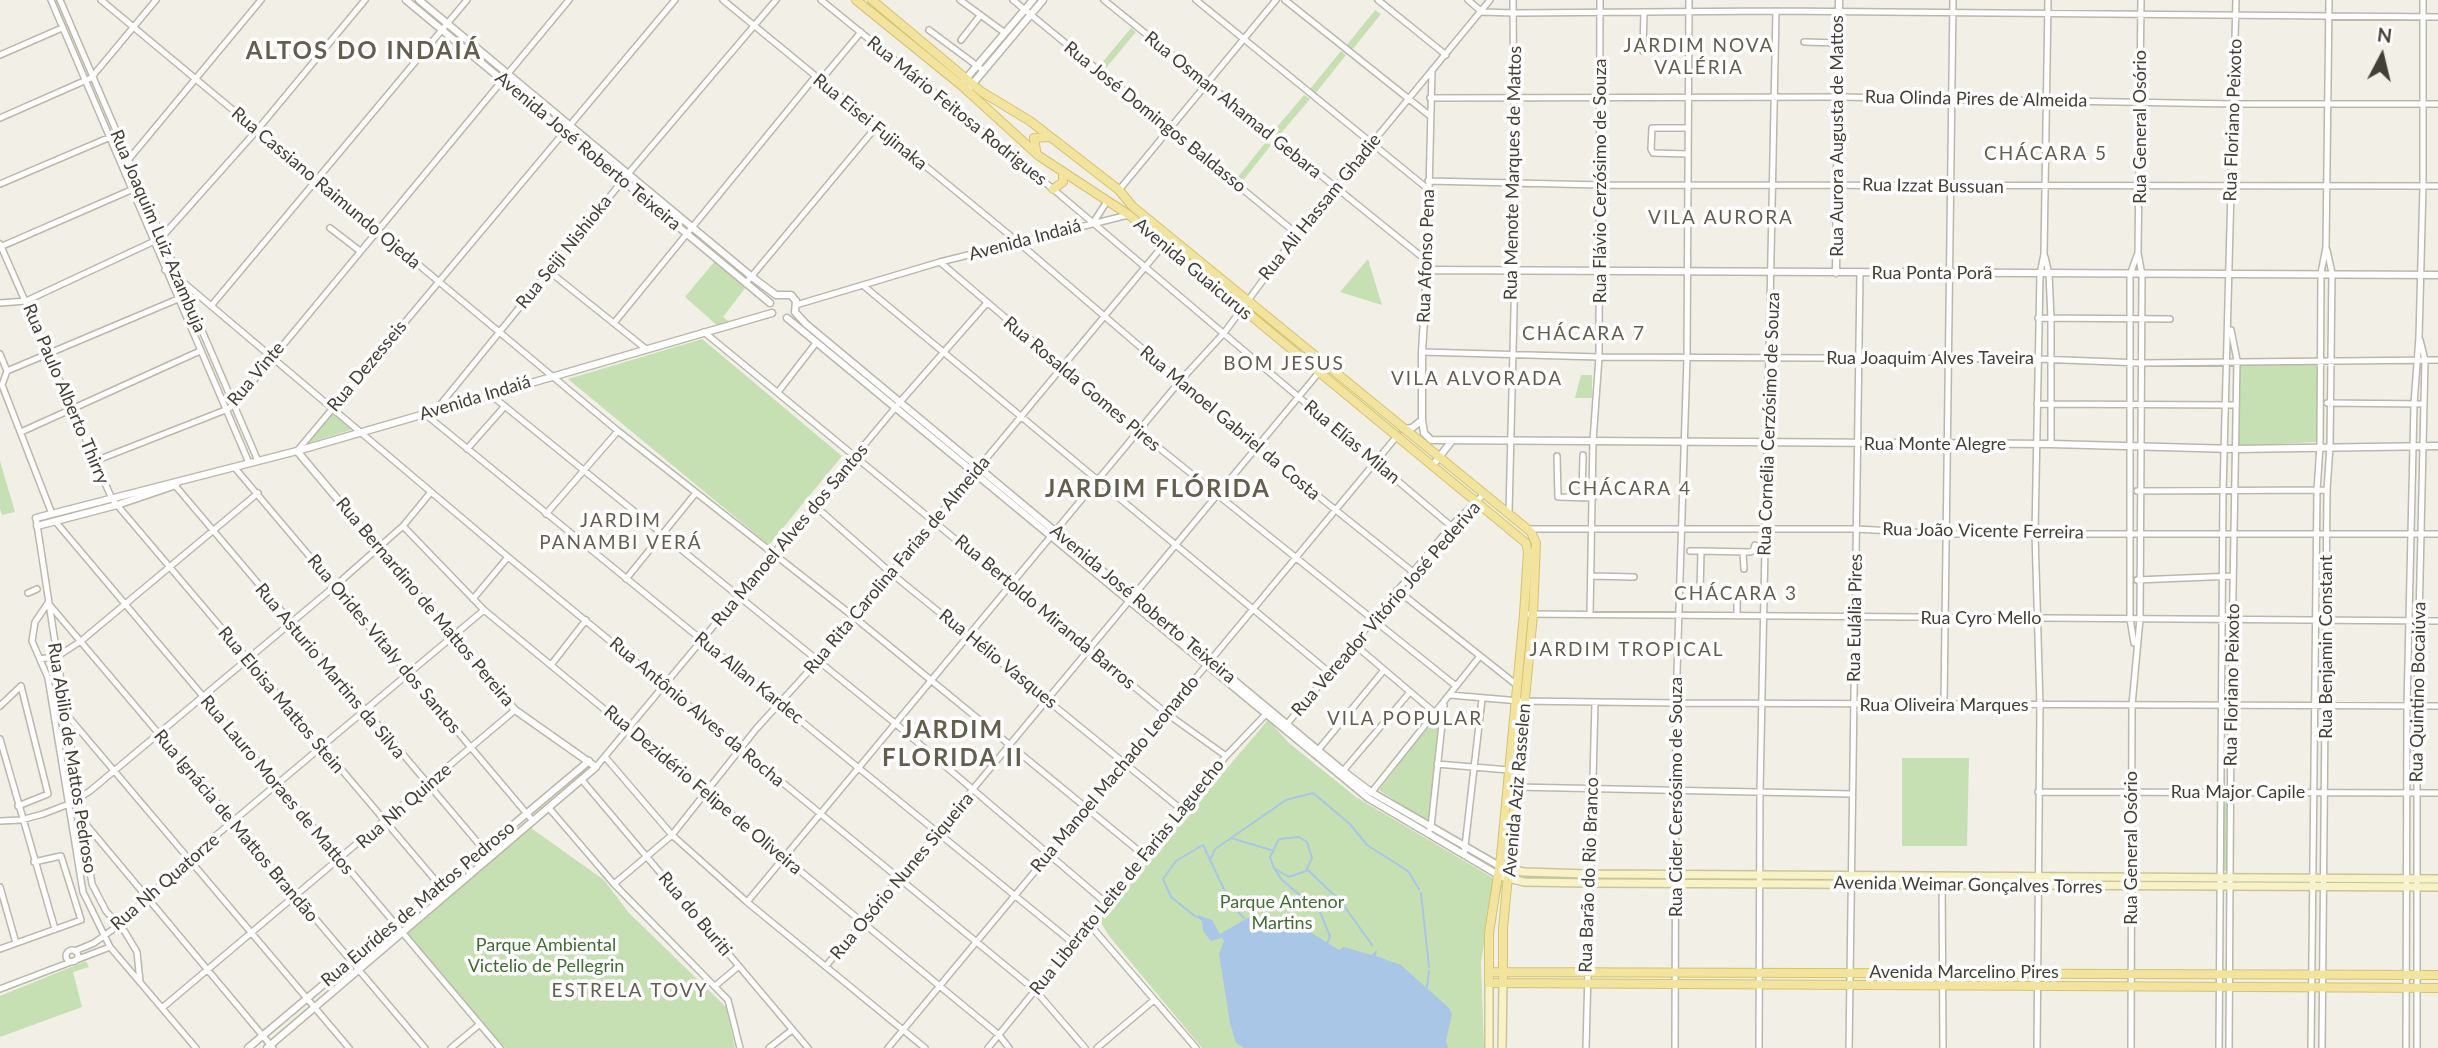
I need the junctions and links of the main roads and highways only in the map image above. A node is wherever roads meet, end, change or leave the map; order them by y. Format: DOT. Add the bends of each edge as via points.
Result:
graph roads {
  1 [pos="856,0"];
  2 [pos="872,0"];
  3 [pos="967,85"];
  4 [pos="1052,137"];
  5 [pos="1039,156"];
  6 [pos="1063,173"];
  7 [pos="1121,187"];
  8 [pos="1053,189"];
  9 [pos="1106,203"];
  10 [pos="1167,240"];
  11 [pos="1323,368"];
  12 [pos="1481,497"];
  13 [pos="1530,531"];
  14 [pos="1526,542"];
  15 [pos="1528,615"];
  16 [pos="1522,699"];
  17 [pos="1512,787"];
  18 [pos="1505,873"];
  19 [pos="2438,879"];
  20 [pos="1942,880"];
  21 [pos="2221,883"];
  22 [pos="2232,883"];
  23 [pos="2406,883"];
  24 [pos="2416,883"];
  25 [pos="2438,887"];
  26 [pos="1503,971"];
  27 [pos="1489,972"];
  28 [pos="2438,975"];
  29 [pos="1489,982"];
  30 [pos="1503,983"];
  31 [pos="2438,988"];
  32 [pos="1489,1048"];
  33 [pos="1502,1048"];
  1 -- 3 [label="main road, Avenida Guaicurus"];
  2 -- 3 [label="main road, Avenida Guaicurus"];
  3 -- 4 [label="main road, Avenida Guaicurus"];
  3 -- 5 [label="main road, Avenida Guaicurus"];
  4 -- 5 [label="main road" via="1034,138"];
  4 -- 7 [label="main road, Avenida Guaicurus"];
  5 -- 6 [label="main road, Avenida Guaicurus"];
  6 -- 8 [label="main road" via="1063,182"];
  6 -- 9 [label="main road, Avenida Guaicurus"];
  7 -- 9 [label="main road"];
  7 -- 10 [label="main road, Avenida Guaicurus" via="1132,206"];
  9 -- 10 [label="main road, Avenida Guaicurus"];
  10 -- 11 [label="main road, Avenida Guaicurus" via="1247,299"];
  10 -- 11 [label="main road, Avenida Guaicurus" via="1240,309"];
  11 -- 12 [label="main road, Avenida Guaicurus"];
  12 -- 13 [label="main road, Avenida Guaicurus" via="1495,502"];
  12 -- 14 [label="main road, Avenida Guaicurus"];
  13 -- 15 [label="main road, Avenida Aziz Rasselen" via="1536,544"];
  14 -- 15 [label="main road, Avenida Aziz Rasselen"];
  15 -- 16 [label="main road, Avenida Aziz Rasselen"];
  15 -- 16 [label="main road, Avenida Aziz Rasselen" via="1517,686"];
  16 -- 17 [label="main road, Avenida Aziz Rasselen"];
  16 -- 17 [label="main road, Avenida Aziz Rasselen" via="1509,770"];
  17 -- 18 [label="main road, Avenida Aziz Rasselen"];
  18 -- 20 [label="main road, Avenida Weimar Gonçalves Torres" via="1589,878"];
  18 -- 26 [label="main road, Avenida Aziz Rasselen"];
  18 -- 27 [label="main road, Avenida Aziz Rasselen" via="1489,933"];
  19 -- 24 [label="main road, Avenida Weimar Gonçalves Torres"];
  20 -- 21 [label="main road, Avenida Weimar Gonçalves Torres" via="2131,877"];
  20 -- 21 [label="main road, Avenida Weimar Gonçalves Torres" via="2037,886"];
  21 -- 22 [label="main road, Avenida Weimar Gonçalves Torres"];
  22 -- 23 [label="main road, Avenida Weimar Gonçalves Torres" via="2314,887"];
  22 -- 23 [label="main road, Avenida Weimar Gonçalves Torres" via="2325,878"];
  23 -- 24 [label="main road, Avenida Weimar Gonçalves Torres"];
  24 -- 25 [label="main road, Avenida Weimar Gonçalves Torres"];
  26 -- 27 [label="main road, Avenida Marcelino Pires"];
  26 -- 28 [label="main road, Avenida Marcelino Pires"];
  26 -- 30 [label="main road, Avenida Aziz Rasselen"];
  27 -- 29 [label="main road, Avenida Aziz Rasselen"];
  29 -- 30 [label="main road, Avenida Marcelino Pires"];
  29 -- 32 [label="main road, Avenida Aziz Rasselen"];
  30 -- 31 [label="main road, Avenida Marcelino Pires"];
  30 -- 33 [label="main road, Avenida Aziz Rasselen"];
}
